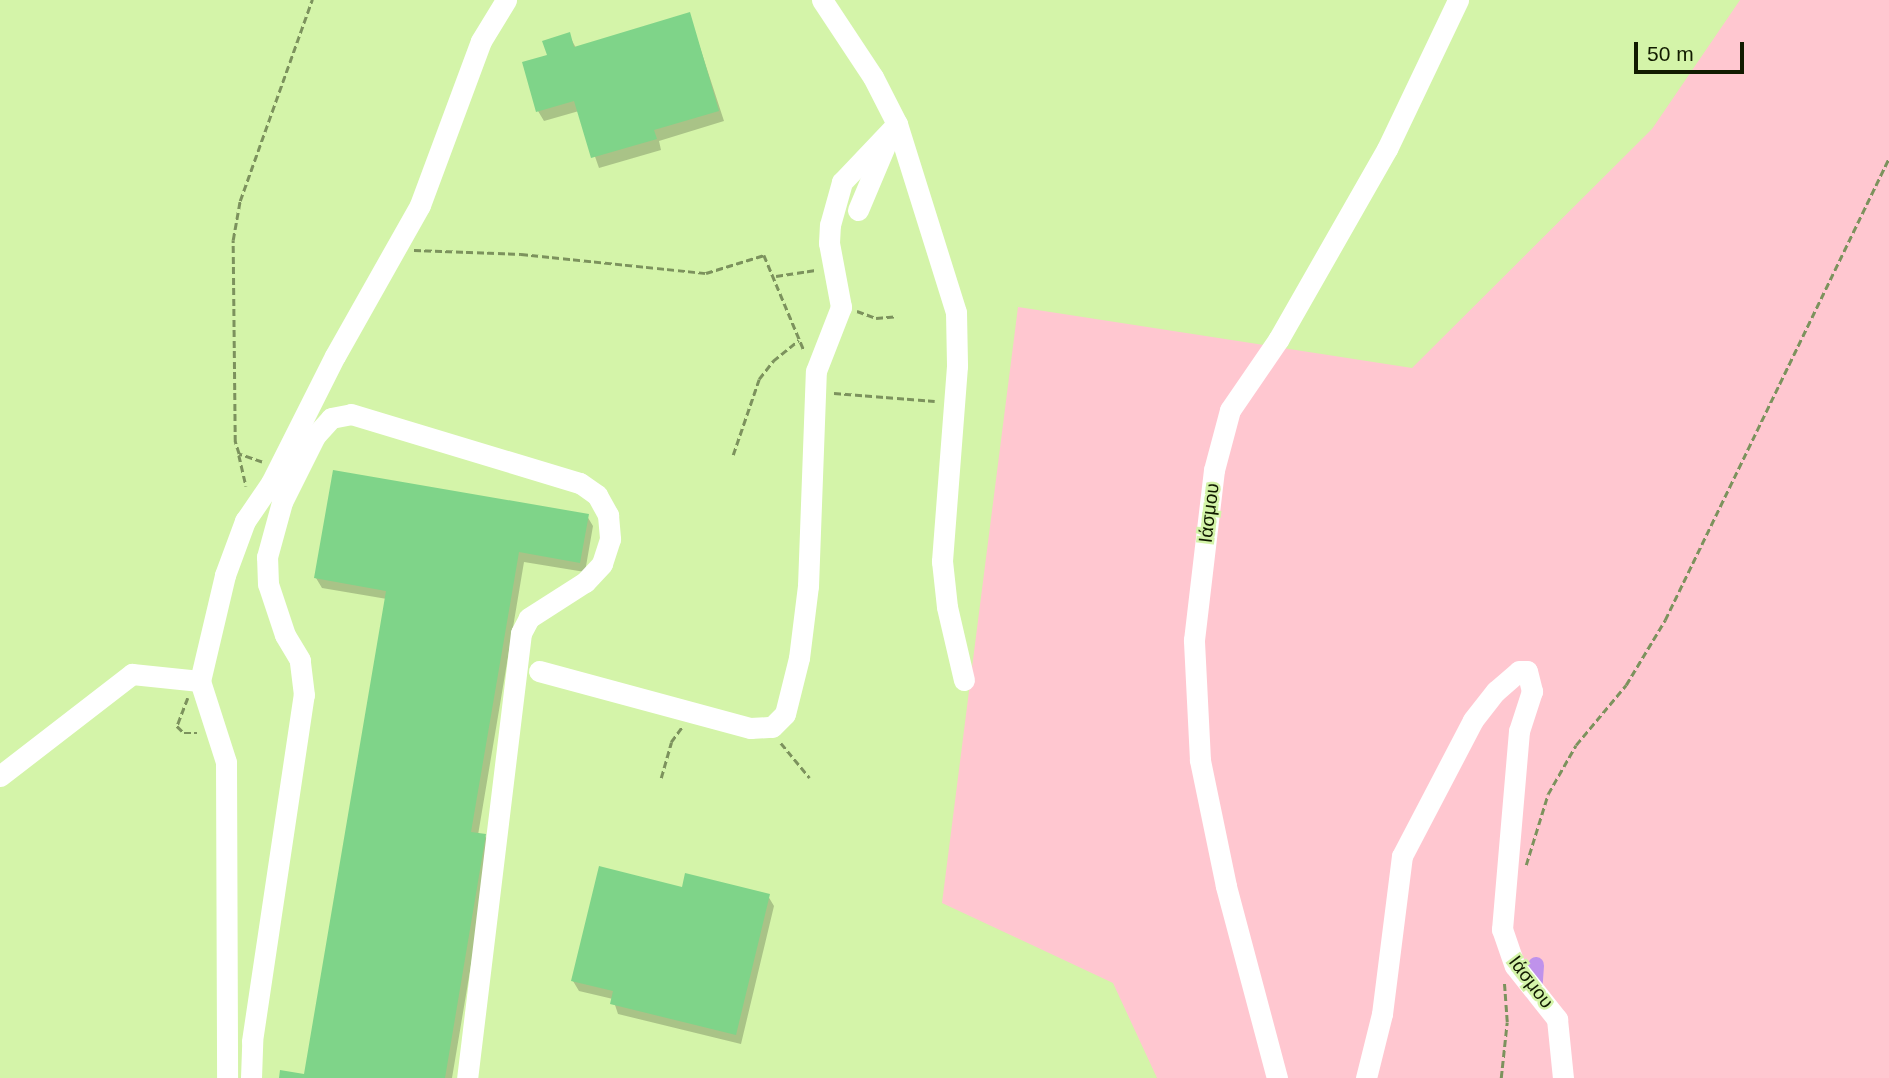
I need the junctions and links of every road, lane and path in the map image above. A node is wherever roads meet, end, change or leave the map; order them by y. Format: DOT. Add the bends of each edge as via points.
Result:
graph roads {
  1 [pos="312,0"];
  2 [pos="506,0"];
  3 [pos="822,0"];
  4 [pos="1458,0"];
  5 [pos="895,127"];
  6 [pos="1889,158"];
  7 [pos="858,210"];
  8 [pos="393,252"];
  9 [pos="833,265"];
  10 [pos="776,276"];
  11 [pos="841,301"];
  12 [pos="897,316"];
  13 [pos="799,340"];
  14 [pos="814,382"];
  15 [pos="954,394"];
  16 [pos="239,454"];
  17 [pos="285,454"];
  18 [pos="733,455"];
  19 [pos="251,513"];
  20 [pos="539,671"];
  21 [pos="964,680"];
  22 [pos="200,681"];
  23 [pos="698,714"];
  24 [pos="772,727"];
  25 [pos="0,776"];
  26 [pos="661,778"];
  27 [pos="810,778"];
  28 [pos="1505,884"];
  29 [pos="1515,965"];
  30 [pos="227,1078"];
  31 [pos="251,1078"];
  32 [pos="467,1078"];
  33 [pos="1277,1078"];
  34 [pos="1367,1078"];
  35 [pos="1501,1078"];
  36 [pos="1563,1078"];
  1 -- 16 [label="path" via="235,219 233,416"];
  2 -- 8 [label="street" via="481,41 420,205"];
  3 -- 5 [label="street" via="873,77"];
  4 -- 33 [label="street, Ιάσμου" via="1387,149 1278,340 1230,410 1214,470 1194,640 1200,760 1226,886"];
  5 -- 7 [label="street"];
  5 -- 9 [label="street" via="842,182 830,225"];
  5 -- 15 [label="street" via="956,312"];
  6 -- 28 [label="path" via="1665,620 1626,685 1559,772 1523,871"];
  8 -- 10 [label="path" via="508,253 706,273 764,255"];
  8 -- 17 [label="street"];
  9 -- 10 [label="path"];
  9 -- 11 [label="street"];
  10 -- 13 [label="path"];
  11 -- 12 [label="path" via="865,316"];
  11 -- 14 [label="street"];
  13 -- 14 [label="path"];
  13 -- 18 [label="path" via="759,379"];
  14 -- 15 [label="path" via="926,401"];
  14 -- 24 [label="street" via="804,629 785,714"];
  15 -- 21 [label="street" via="942,561"];
  16 -- 17 [label="path" via="250,462"];
  16 -- 19 [label="path"];
  17 -- 19 [label="street"];
  19 -- 22 [label="street" via="225,575"];
  20 -- 23 [label="street"];
  22 -- 25 [label="street" via="132,674"];
  22 -- 30 [label="street" via="226,762"];
  23 -- 24 [label="street" via="750,728"];
  23 -- 26 [label="path" via="671,742"];
  24 -- 27 [label="path"];
  28 -- 29 [label="street, Ιάσμου" via="1502,929"];
  28 -- 34 [label="street, Ιάσμου" via="1518,731 1532,691 1527,671 1519,671 1473,720 1402,856 1382,1014"];
  29 -- 35 [label="path" via="1503,980 1507,1022"];
  29 -- 36 [label="street, Ιάσμου" via="1557,1019"];
  31 -- 32 [label="street" via="255,1021 303,721 300,660 285,635 267,570 276,521 315,436 339,414 436,437 580,483 597,495 608,514 610,539 602,564 585,582 529,618 521,633"];
}
